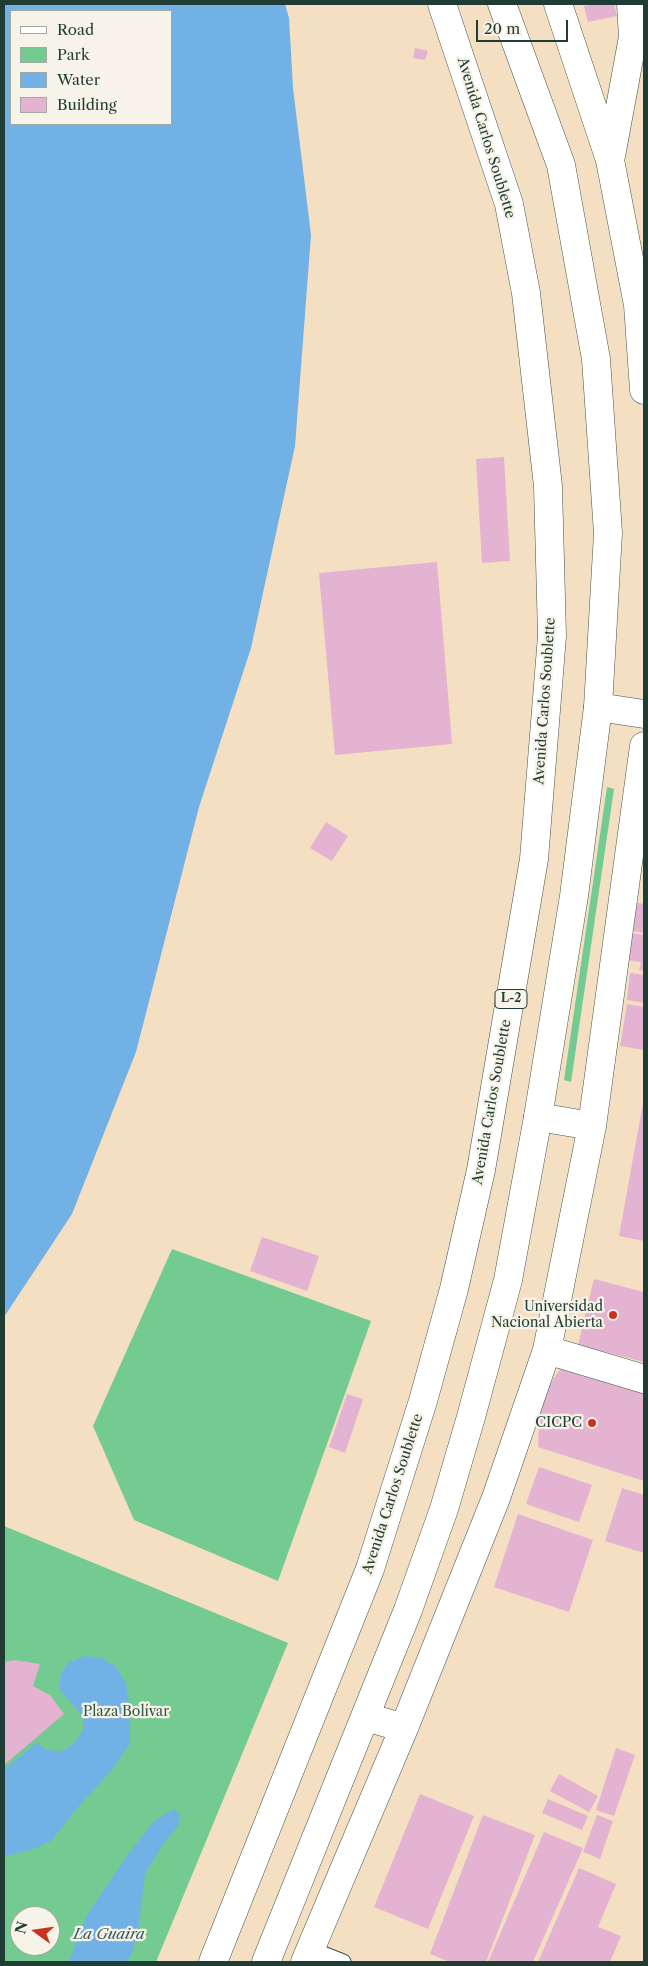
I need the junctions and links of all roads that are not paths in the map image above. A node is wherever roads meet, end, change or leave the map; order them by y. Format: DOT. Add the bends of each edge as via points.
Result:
graph roads {
  1 [pos="442,4"];
  2 [pos="502,4"];
  3 [pos="558,4"];
  4 [pos="631,4"];
  5 [pos="610,160"];
  6 [pos="635,242"];
  7 [pos="644,390"];
  8 [pos="598,706"];
  9 [pos="644,714"];
  10 [pos="644,746"];
  11 [pos="538,1117"];
  12 [pos="592,1126"];
  13 [pos="547,1350"];
  14 [pos="644,1379"];
  15 [pos="366,1717"];
  16 [pos="404,1728"];
  17 [pos="307,1956"];
  18 [pos="213,1962"];
  19 [pos="266,1962"];
  20 [pos="343,1962"];
  1 -- 18 [label="main road, Avenida Carlos Soublette / L-2" via="509,204 526,293 548,486 552,636 534,859 481,1170 454,1290 423,1401 370,1569"];
  2 -- 8 [label="main road" via="561,165 596,359 608,534"];
  3 -- 5 [label="main road"];
  4 -- 5 [label="main road" via="633,37"];
  5 -- 6 [label="main road"];
  6 -- 7 [label="main road"];
  8 -- 9 [label="main road"];
  8 -- 11 [label="main road" via="574,896"];
  10 -- 12 [label="main road"];
  11 -- 12 [label="main road"];
  11 -- 15 [label="main road" via="508,1280 471,1417 444,1509"];
  12 -- 13 [label="main road"];
  13 -- 14 [label="main road"];
  13 -- 16 [label="main road" via="496,1498"];
  15 -- 16 [label="main road"];
  15 -- 19 [label="main road"];
  16 -- 17 [label="main road"];
  17 -- 20 [label="lane"];
}
